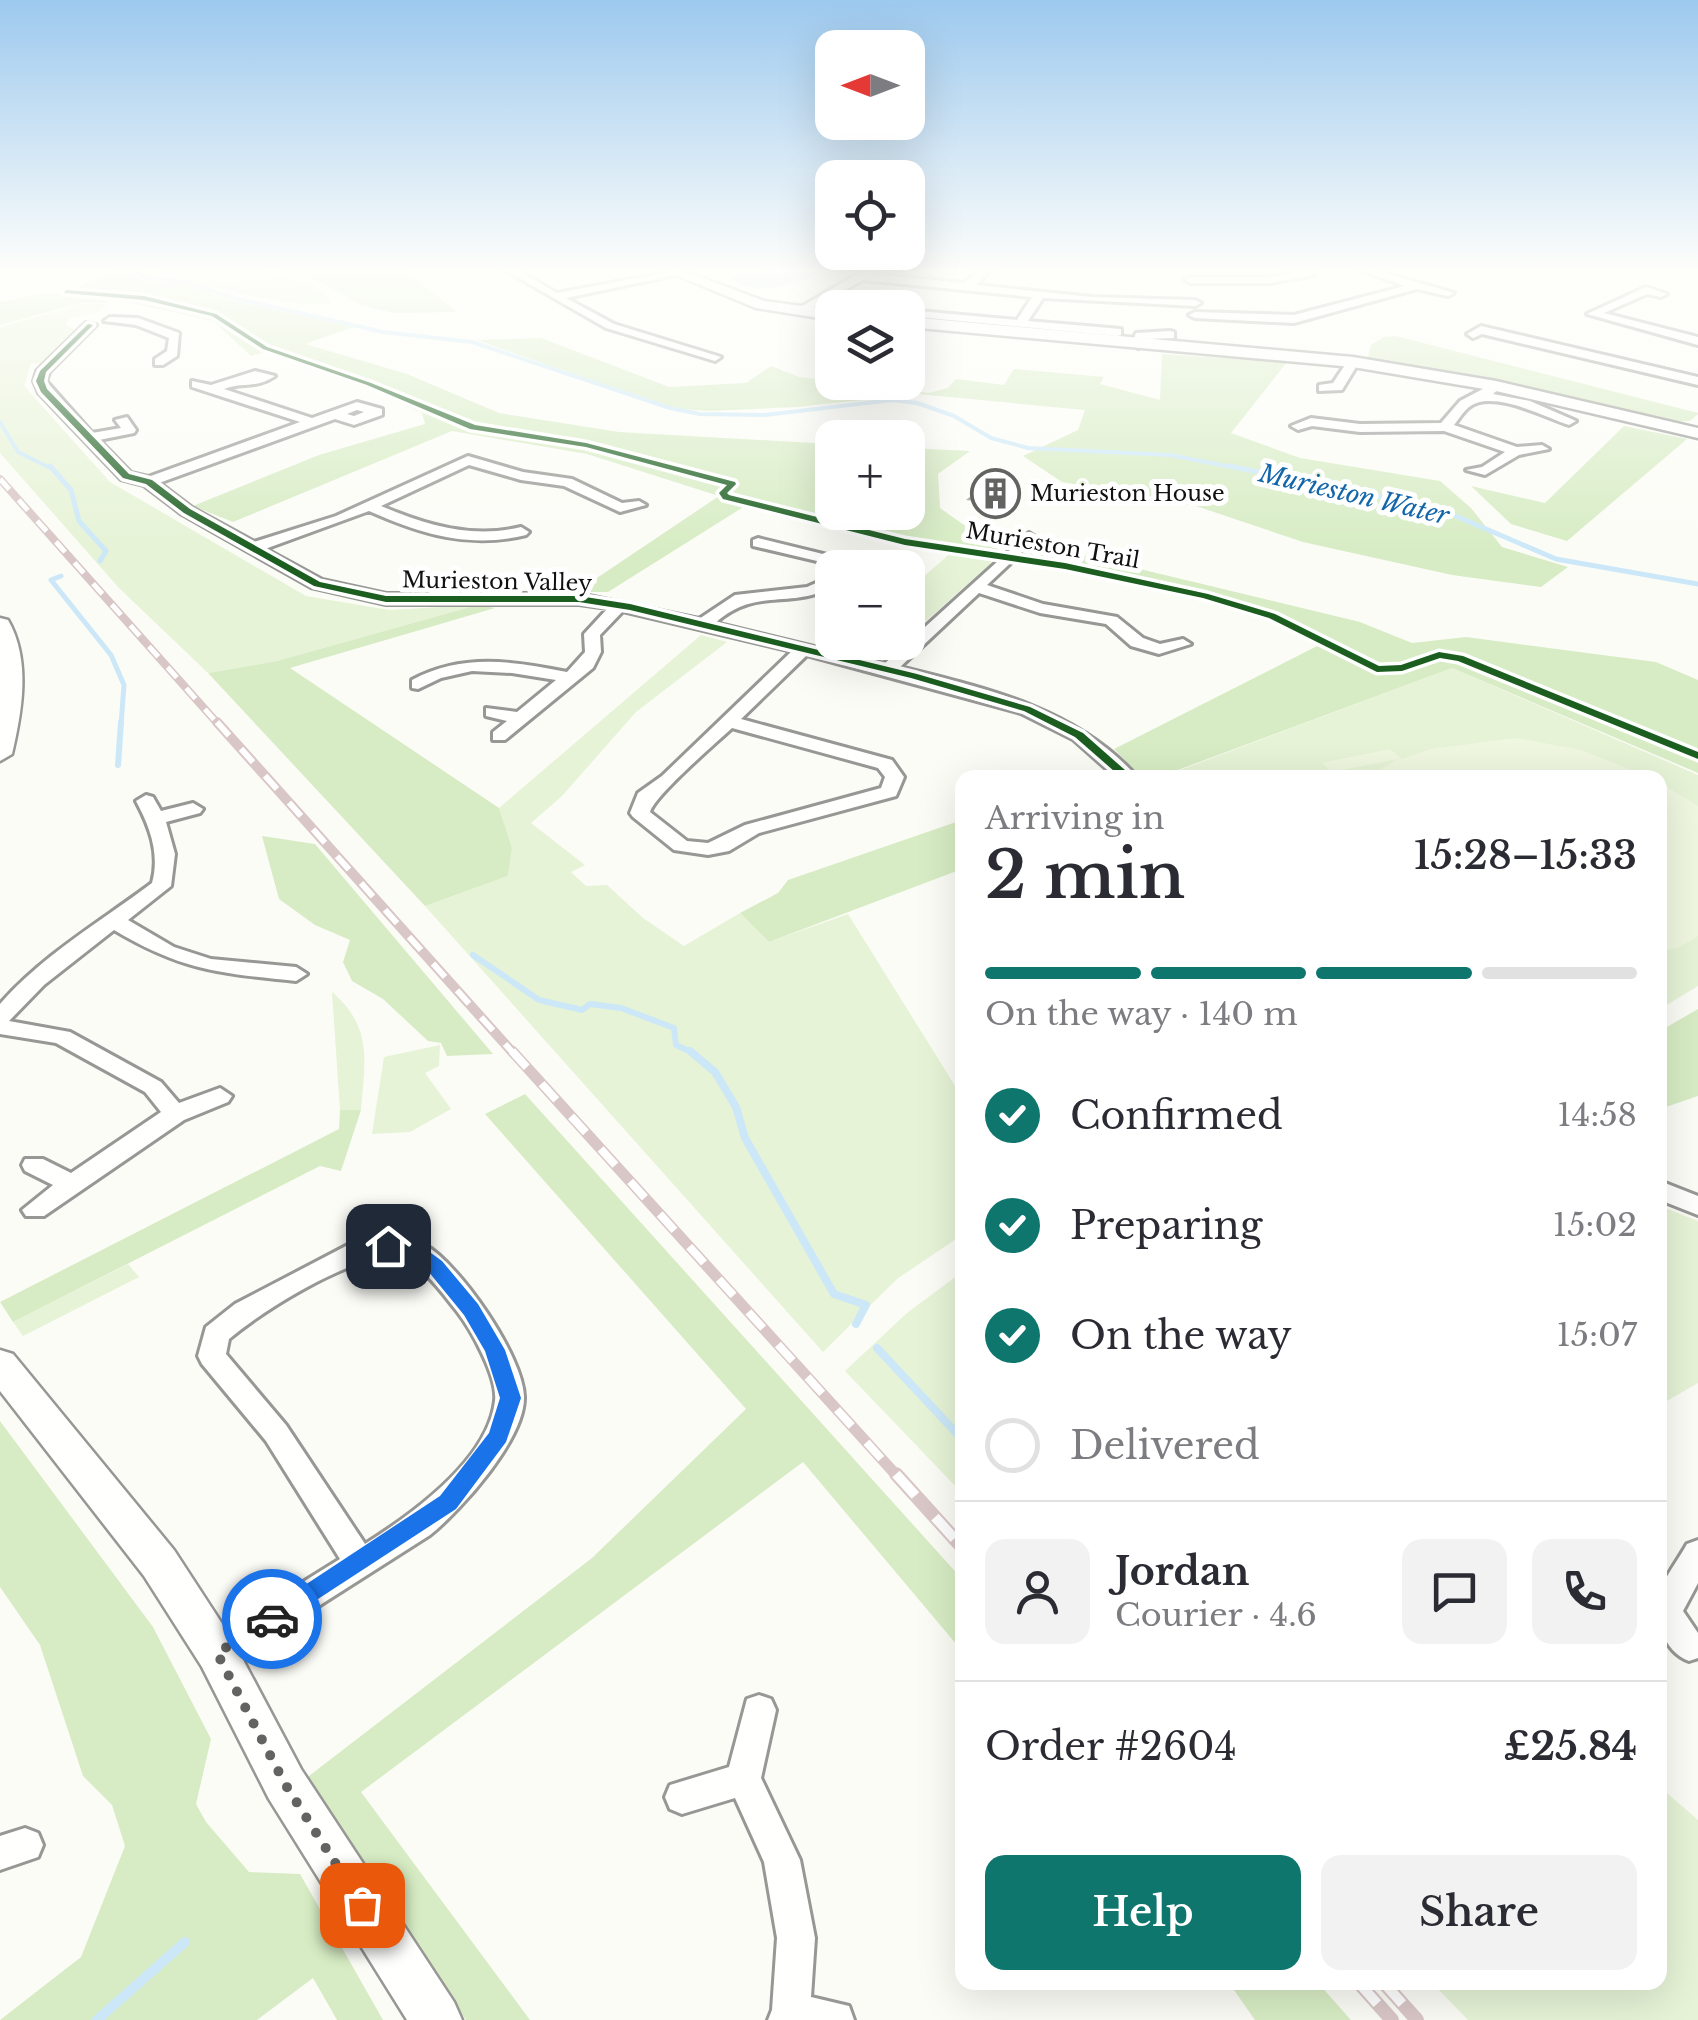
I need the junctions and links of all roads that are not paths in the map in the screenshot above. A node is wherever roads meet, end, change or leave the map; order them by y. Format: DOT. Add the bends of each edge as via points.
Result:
graph roads {
  1 [pos="49,363"];
  2 [pos="1352,363"];
  3 [pos="1359,363"];
  4 [pos="1617,363"];
  5 [pos="237,380"];
  6 [pos="1698,382"];
  7 [pos="196,384"];
  8 [pos="212,389"];
  9 [pos="1335,389"];
  10 [pos="1490,390"];
  11 [pos="1698,398"];
  12 [pos="334,414"];
  13 [pos="1565,416"];
  14 [pos="312,422"];
  15 [pos="1305,422"];
  16 [pos="1445,426"];
  17 [pos="150,430"];
  18 [pos="1698,432"];
  19 [pos="87,438"];
  20 [pos="1542,449"];
  21 [pos="1516,451"];
  22 [pos="1483,471"];
  23 [pos="149,482"];
  24 [pos="639,505"];
  25 [pos="371,507"];
  26 [pos="522,532"];
  27 [pos="1029,538"];
  28 [pos="758,543"];
  29 [pos="252,548"];
  30 [pos="815,559"];
  31 [pos="977,588"];
  32 [pos="815,593"];
  33 [pos="620,605"];
  34 [pos="0,625"];
  35 [pos="702,625"];
  36 [pos="1183,644"];
  37 [pos="803,650"];
  38 [pos="886,670"];
  39 [pos="570,678"];
  40 [pos="418,684"];
  41 [pos="492,712"];
  42 [pos="520,718"];
  43 [pos="728,721"];
  44 [pos="498,736"];
  45 [pos="0,754"];
  46 [pos="1120,770"];
  47 [pos="193,809"];
  48 [pos="114,920"];
  49 [pos="296,974"];
  50 [pos="0,1018"];
  51 [pos="0,1027"];
  52 [pos="220,1096"];
  53 [pos="175,1114"];
  54 [pos="34,1165"];
  55 [pos="71,1184"];
  56 [pos="1667,1193"];
  57 [pos="1698,1206"];
  58 [pos="35,1210"];
  59 [pos="0,1364"];
  60 [pos="1698,1553"];
  61 [pos="360,1562"];
  62 [pos="1667,1605"];
  63 [pos="1667,1617"];
  64 [pos="1689,1647"];
  65 [pos="217,1653"];
  66 [pos="759,1710"];
  67 [pos="744,1778"];
  68 [pos="682,1797"];
  69 [pos="789,2016"];
  70 [pos="436,2020"];
  71 [pos="836,2020"];
  1 -- 19 [label="street, Murieston Valley" via="40,381 44,390"];
  2 -- 9 [label="street"];
  3 -- 10 [label="street"];
  4 -- 6 [label="street"];
  5 -- 8 [label="street"];
  6 -- 11 [label="street"];
  7 -- 8 [label="street"];
  8 -- 14 [label="street"];
  10 -- 13 [label="street"];
  10 -- 16 [label="street"];
  10 -- 18 [label="street"];
  12 -- 14 [label="street"];
  14 -- 23 [label="street" via="236,457"];
  15 -- 16 [label="street" via="1358,432"];
  16 -- 21 [label="street"];
  17 -- 19 [label="street" via="126,425"];
  19 -- 23 [label="street, Murieston Valley" via="126,476"];
  20 -- 21 [label="street"];
  21 -- 22 [label="street"];
  23 -- 29 [label="street, Murieston Valley"];
  24 -- 25 [label="street" via="616,512 567,482 461,457"];
  25 -- 26 [label="street" via="424,530 493,543"];
  25 -- 29 [label="street"];
  27 -- 31 [label="street"];
  28 -- 30 [label="street"];
  29 -- 33 [label="street, Murieston Valley" via="317,584 370,596"];
  31 -- 36 [label="street" via="1111,620 1156,656"];
  31 -- 38 [label="street"];
  32 -- 35 [label="street" via="741,598"];
  33 -- 35 [label="street, Murieston Valley"];
  33 -- 39 [label="street" via="592,634 593,652"];
  34 -- 45 [label="street" via="10,675 10,716"];
  35 -- 37 [label="street, Murieston Valley"];
  37 -- 38 [label="street, Murieston Valley"];
  37 -- 43 [label="street"];
  38 -- 46 [label="street, Murieston Valley" via="1048,717"];
  39 -- 40 [label="street" via="510,666 432,665"];
  39 -- 42 [label="street"];
  41 -- 42 [label="street"];
  42 -- 44 [label="street"];
  43 -- 43 [label="street" via="885,764 896,777 888,792 752,829 722,847 681,846 640,813 645,797"];
  47 -- 48 [label="street" via="150,810 168,868 161,886"];
  48 -- 49 [label="street" via="166,952 247,980"];
  48 -- 50 [label="street" via="48,967"];
  51 -- 53 [label="street" via="62,1037 153,1086"];
  52 -- 53 [label="street"];
  53 -- 55 [label="street"];
  54 -- 55 [label="street"];
  55 -- 58 [label="street"];
  56 -- 57 [label="street"];
  59 -- 65 [label="street" via="159,1563"];
  60 -- 62 [label="street"];
  61 -- 61 [label="street" via="448,1503 498,1436 510,1398 495,1350 471,1310 435,1266 413,1250 388,1246 357,1252 244,1310 216,1334 212,1356 276,1433"];
  61 -- 65 [label="street"];
  63 -- 64 [label="street"];
  65 -- 70 [label="street" via="285,1784"];
  66 -- 67 [label="street"];
  67 -- 68 [label="street"];
  67 -- 69 [label="street" via="782,1860 796,1938"];
  69 -- 71 [label="street"];
}
